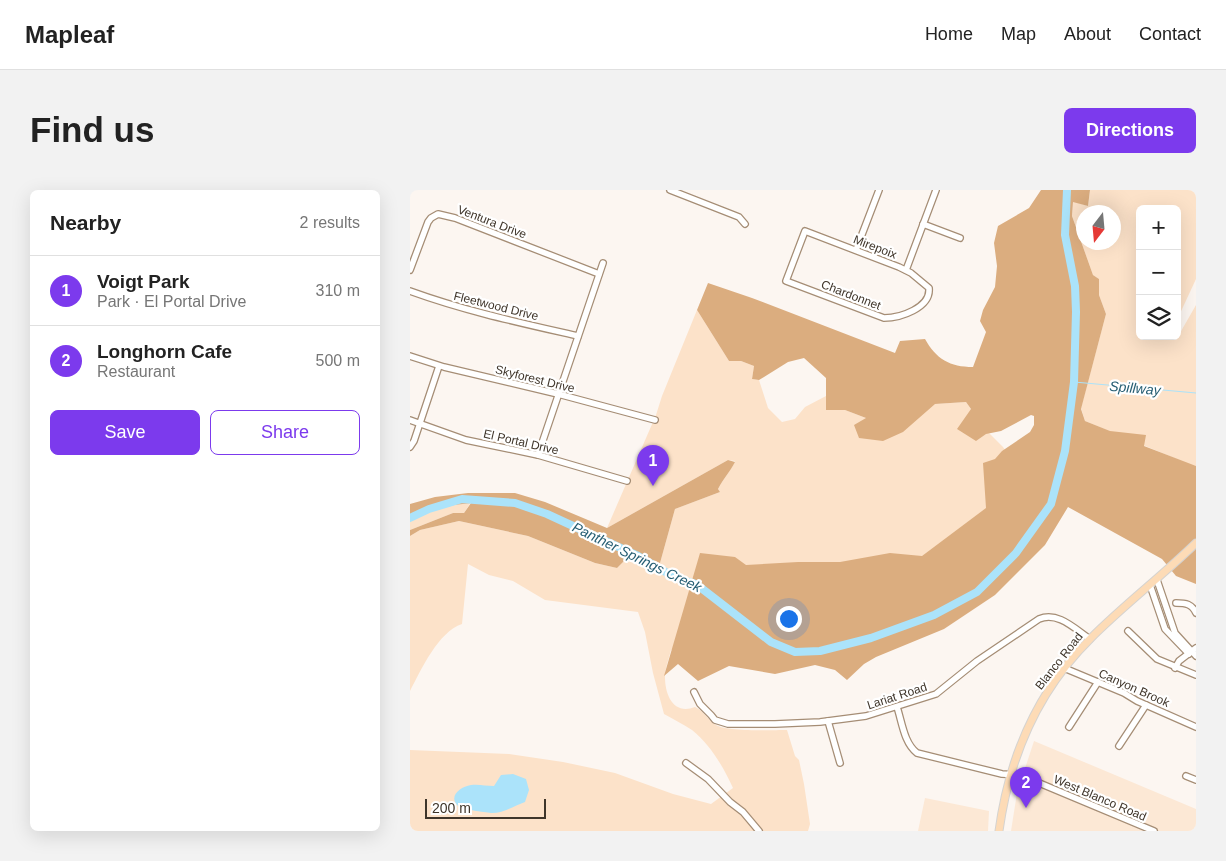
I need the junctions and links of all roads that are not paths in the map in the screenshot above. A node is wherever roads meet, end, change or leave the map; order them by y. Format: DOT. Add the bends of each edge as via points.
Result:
graph roads {
  1 [pos="670,190"];
  2 [pos="879,190"];
  3 [pos="936,190"];
  4 [pos="745,224"];
  5 [pos="923,224"];
  6 [pos="960,238"];
  7 [pos="856,250"];
  8 [pos="603,263"];
  9 [pos="410,270"];
  10 [pos="906,270"];
  11 [pos="600,274"];
  12 [pos="786,281"];
  13 [pos="410,291"];
  14 [pos="930,292"];
  15 [pos="578,336"];
  16 [pos="410,356"];
  17 [pos="439,366"];
  18 [pos="558,394"];
  19 [pos="410,420"];
  20 [pos="655,420"];
  21 [pos="419,424"];
  22 [pos="410,447"];
  23 [pos="538,455"];
  24 [pos="627,481"];
  25 [pos="1196,543"];
  26 [pos="1157,580"];
  27 [pos="1150,585"];
  28 [pos="1176,603"];
  29 [pos="1196,613"];
  30 [pos="1128,631"];
  31 [pos="1090,638"];
  32 [pos="1193,652"];
  33 [pos="1064,668"];
  34 [pos="1175,668"];
  35 [pos="1196,675"];
  36 [pos="1098,682"];
  37 [pos="694,692"];
  38 [pos="1146,705"];
  39 [pos="897,707"];
  40 [pos="828,721"];
  41 [pos="1069,727"];
  42 [pos="1196,727"];
  43 [pos="1119,746"];
  44 [pos="686,763"];
  45 [pos="840,763"];
  46 [pos="1010,775"];
  47 [pos="1186,776"];
  48 [pos="1196,780"];
  49 [pos="759,831"];
  50 [pos="999,831"];
  51 [pos="1154,831"];
  1 -- 4 [label="street" via="739,217"];
  2 -- 7 [label="street"];
  3 -- 5 [label="street"];
  5 -- 6 [label="street"];
  5 -- 10 [label="street"];
  7 -- 10 [label="street, Mirepoix"];
  7 -- 12 [label="street, Mirepoix" via="805,231"];
  8 -- 11 [label="street"];
  9 -- 11 [label="street, Ventura Drive" via="428,222 438,214"];
  10 -- 14 [label="street, Mirepoix" via="926,284"];
  11 -- 15 [label="street"];
  12 -- 14 [label="street, Chardonnet" via="884,318 915,310"];
  13 -- 15 [label="street, Fleetwood Drive" via="476,313"];
  15 -- 18 [label="street"];
  16 -- 17 [label="street, Skyforest Drive"];
  17 -- 18 [label="street, Skyforest Drive"];
  17 -- 21 [label="street"];
  18 -- 20 [label="street, Skyforest Drive"];
  18 -- 23 [label="street"];
  19 -- 21 [label="street, El Portal Drive"];
  21 -- 22 [label="street"];
  21 -- 23 [label="street, El Portal Drive" via="466,440"];
  23 -- 24 [label="street, El Portal Drive"];
  25 -- 26 [label="main road, Blanco Road"];
  26 -- 27 [label="main road, Blanco Road"];
  26 -- 32 [label="street" via="1176,633"];
  27 -- 31 [label="main road, Blanco Road"];
  27 -- 32 [label="street" via="1165,629"];
  28 -- 29 [label="street" via="1189,604"];
  30 -- 34 [label="street" via="1156,659"];
  31 -- 33 [label="main road, Blanco Road"];
  31 -- 39 [label="street, Lariat Road" via="1058,618 1046,616 977,661 936,694"];
  32 -- 34 [label="street"];
  33 -- 36 [label="street, Canyon Brook"];
  33 -- 46 [label="main road, Blanco Road" via="1034,715"];
  34 -- 35 [label="street"];
  36 -- 38 [label="street, Canyon Brook"];
  36 -- 41 [label="street"];
  37 -- 40 [label="street, Lariat Road" via="715,720 725,724"];
  38 -- 42 [label="street, Canyon Brook"];
  38 -- 43 [label="street"];
  39 -- 40 [label="street, Lariat Road" via="866,716"];
  39 -- 46 [label="street, West Blanco Road" via="907,742 917,753"];
  40 -- 45 [label="street"];
  44 -- 49 [label="street" via="708,779"];
  46 -- 50 [label="main road, Blanco Road"];
  46 -- 51 [label="street, West Blanco Road" via="1020,775"];
  47 -- 48 [label="street"];
}
